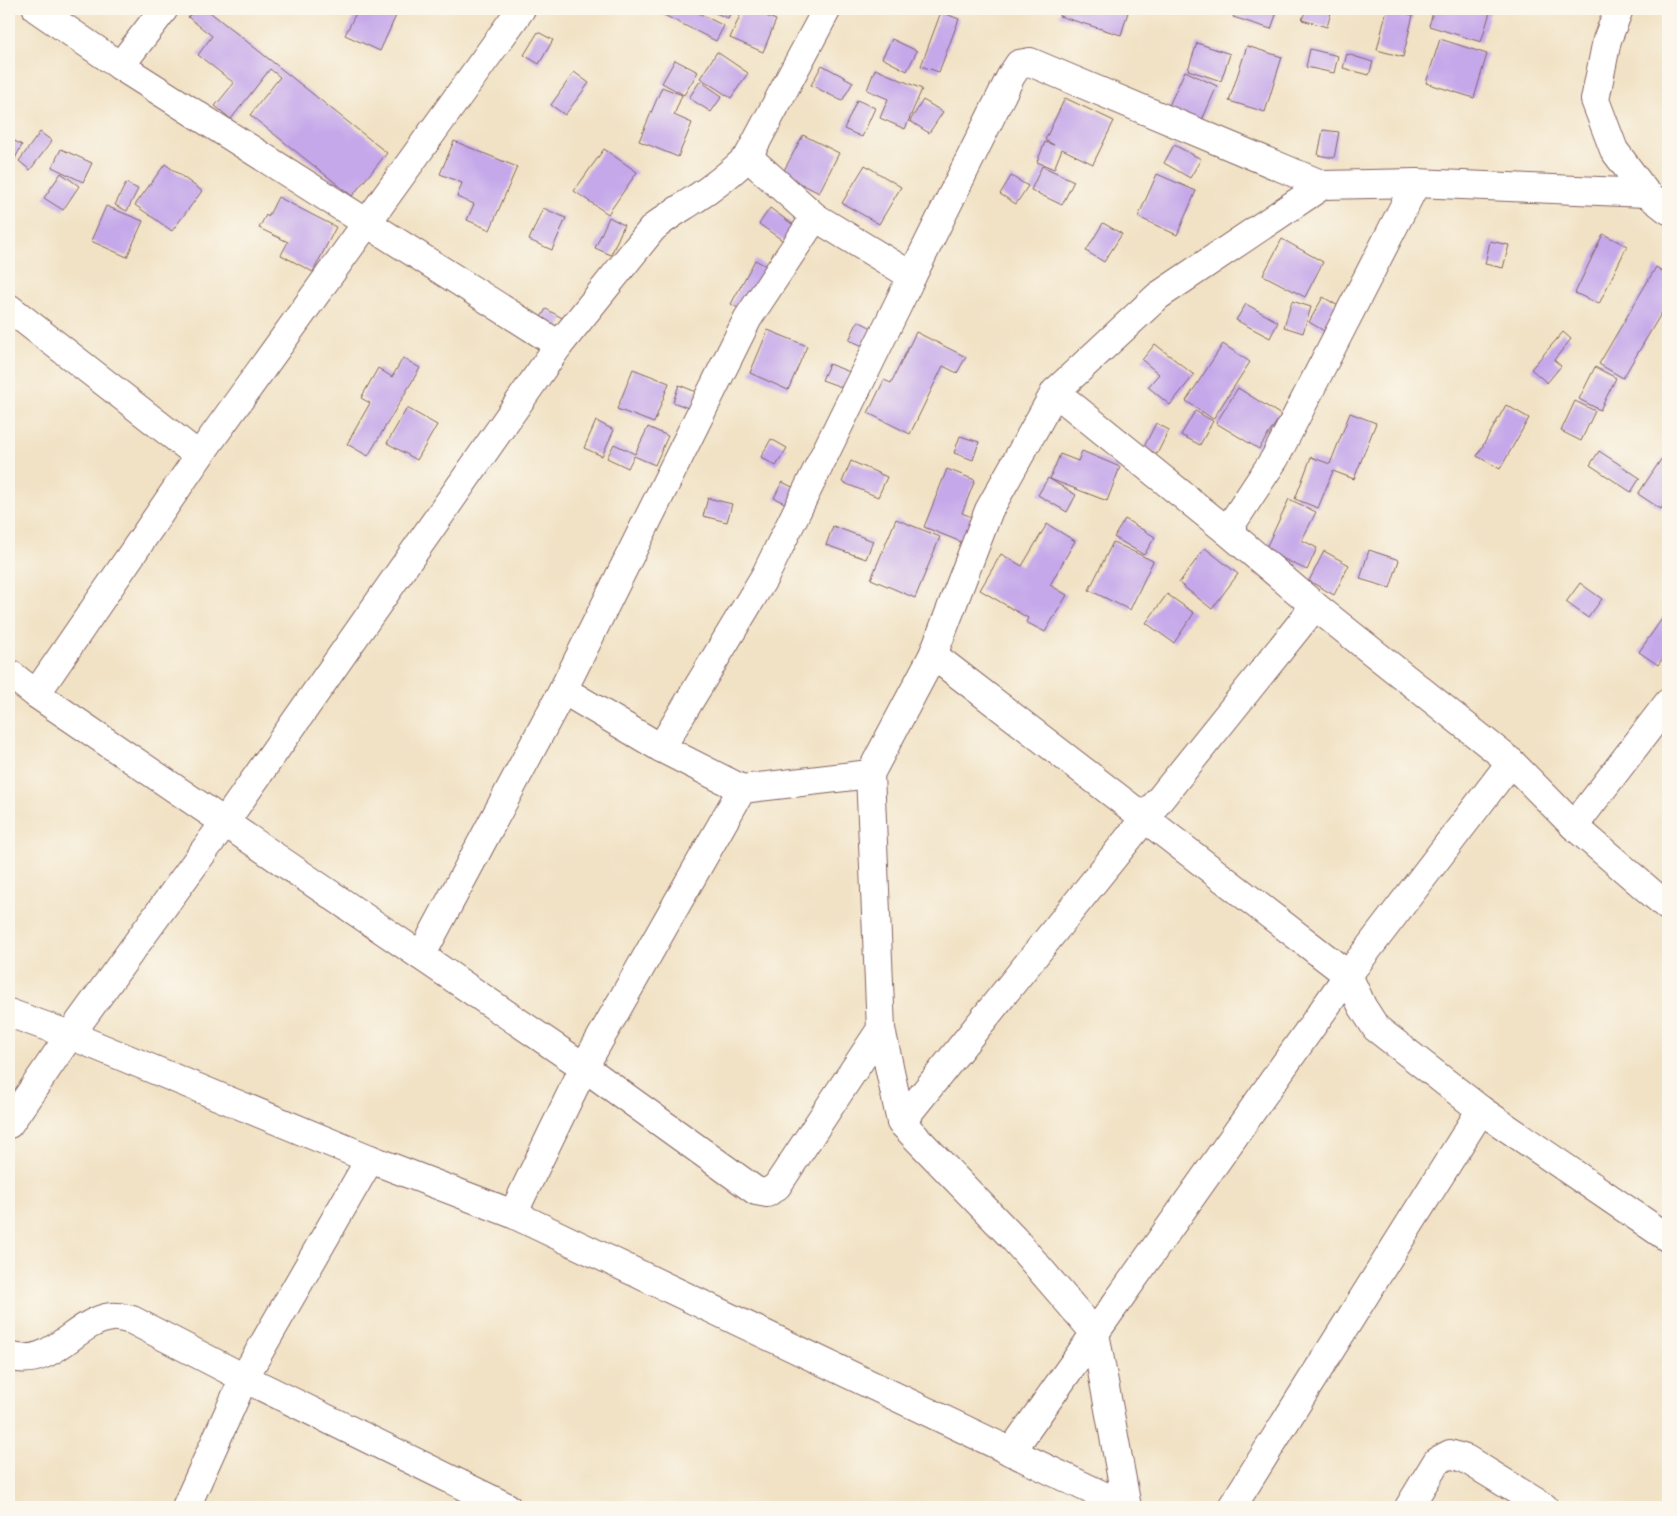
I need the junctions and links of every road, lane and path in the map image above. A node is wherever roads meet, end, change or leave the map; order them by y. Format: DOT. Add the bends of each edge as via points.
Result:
graph roads {
  1 [pos="37,9"];
  2 [pos="164,9"];
  3 [pos="520,9"];
  4 [pos="827,9"];
  5 [pos="1619,9"];
  6 [pos="120,66"];
  7 [pos="748,157"];
  8 [pos="1416,183"];
  9 [pos="1323,185"];
  10 [pos="1646,193"];
  11 [pos="1668,210"];
  12 [pos="815,217"];
  13 [pos="365,223"];
  14 [pos="912,276"];
  15 [pos="9,308"];
  16 [pos="558,345"];
  17 [pos="1055,392"];
  18 [pos="199,456"];
  19 [pos="1228,531"];
  20 [pos="1315,606"];
  21 [pos="933,655"];
  22 [pos="9,673"];
  23 [pos="562,690"];
  24 [pos="36,694"];
  25 [pos="1668,703"];
  26 [pos="661,748"];
  27 [pos="1511,762"];
  28 [pos="870,774"];
  29 [pos="742,789"];
  30 [pos="1146,818"];
  31 [pos="225,822"];
  32 [pos="1574,826"];
  33 [pos="1668,907"];
  34 [pos="421,956"];
  35 [pos="1348,975"];
  36 [pos="9,1012"];
  37 [pos="881,1029"];
  38 [pos="70,1035"];
  39 [pos="584,1067"];
  40 [pos="1481,1110"];
  41 [pos="901,1122"];
  42 [pos="9,1124"];
  43 [pos="370,1159"];
  44 [pos="513,1214"];
  45 [pos="1668,1238"];
  46 [pos="1095,1333"];
  47 [pos="9,1356"];
  48 [pos="244,1378"];
  49 [pos="1011,1452"];
  50 [pos="477,1501"];
  51 [pos="186,1507"];
  52 [pos="507,1507"];
  53 [pos="1127,1507"];
  54 [pos="1232,1507"];
  55 [pos="1409,1507"];
  56 [pos="1544,1507"];
  1 -- 6 [label="street"];
  2 -- 6 [label="street"];
  3 -- 13 [label="street"];
  4 -- 7 [label="street"];
  5 -- 10 [label="street" via="1607,40 1595,100 1614,150"];
  6 -- 13 [label="street"];
  7 -- 12 [label="street"];
  7 -- 16 [label="street" via="731,173 653,228"];
  8 -- 9 [label="street"];
  8 -- 10 [label="street"];
  8 -- 19 [label="street" via="1274,458"];
  9 -- 14 [label="street" via="1030,62 1019,64"];
  9 -- 17 [label="street" via="1158,296"];
  10 -- 11 [label="street"];
  12 -- 14 [label="street"];
  12 -- 23 [label="street" via="748,318"];
  13 -- 16 [label="street"];
  13 -- 18 [label="street"];
  14 -- 26 [label="street" via="765,576"];
  15 -- 18 [label="street"];
  16 -- 31 [label="street"];
  17 -- 19 [label="street"];
  17 -- 21 [label="street" via="989,510"];
  18 -- 24 [label="street"];
  19 -- 20 [label="street"];
  20 -- 27 [label="street"];
  20 -- 30 [label="street"];
  21 -- 28 [label="street"];
  21 -- 30 [label="street"];
  22 -- 24 [label="street"];
  23 -- 26 [label="street"];
  23 -- 34 [label="street"];
  24 -- 31 [label="street"];
  25 -- 32 [label="street"];
  26 -- 29 [label="street"];
  27 -- 32 [label="street"];
  27 -- 35 [label="street"];
  28 -- 29 [label="street"];
  28 -- 37 [label="street"];
  29 -- 39 [label="street"];
  30 -- 35 [label="street"];
  30 -- 41 [label="street"];
  31 -- 34 [label="street"];
  31 -- 38 [label="street"];
  32 -- 33 [label="street"];
  34 -- 39 [label="street"];
  35 -- 40 [label="street" via="1376,1028"];
  35 -- 46 [label="street"];
  36 -- 38 [label="street"];
  37 -- 39 [label="street" via="778,1186 767,1192 756,1191"];
  37 -- 41 [label="street"];
  38 -- 42 [label="street"];
  38 -- 43 [label="street"];
  39 -- 44 [label="street"];
  40 -- 45 [label="street"];
  40 -- 54 [label="street"];
  41 -- 46 [label="street" via="1014,1239"];
  43 -- 44 [label="street"];
  43 -- 48 [label="street"];
  44 -- 49 [label="street"];
  46 -- 49 [label="street"];
  46 -- 53 [label="street"];
  47 -- 48 [label="street" via="35,1358 50,1352 95,1322 113,1317 132,1320"];
  48 -- 50 [label="street"];
  48 -- 51 [label="street"];
  49 -- 53 [label="street"];
  50 -- 52 [label="street"];
  55 -- 56 [label="street" via="1437,1461 1450,1454 1466,1459"];
}
